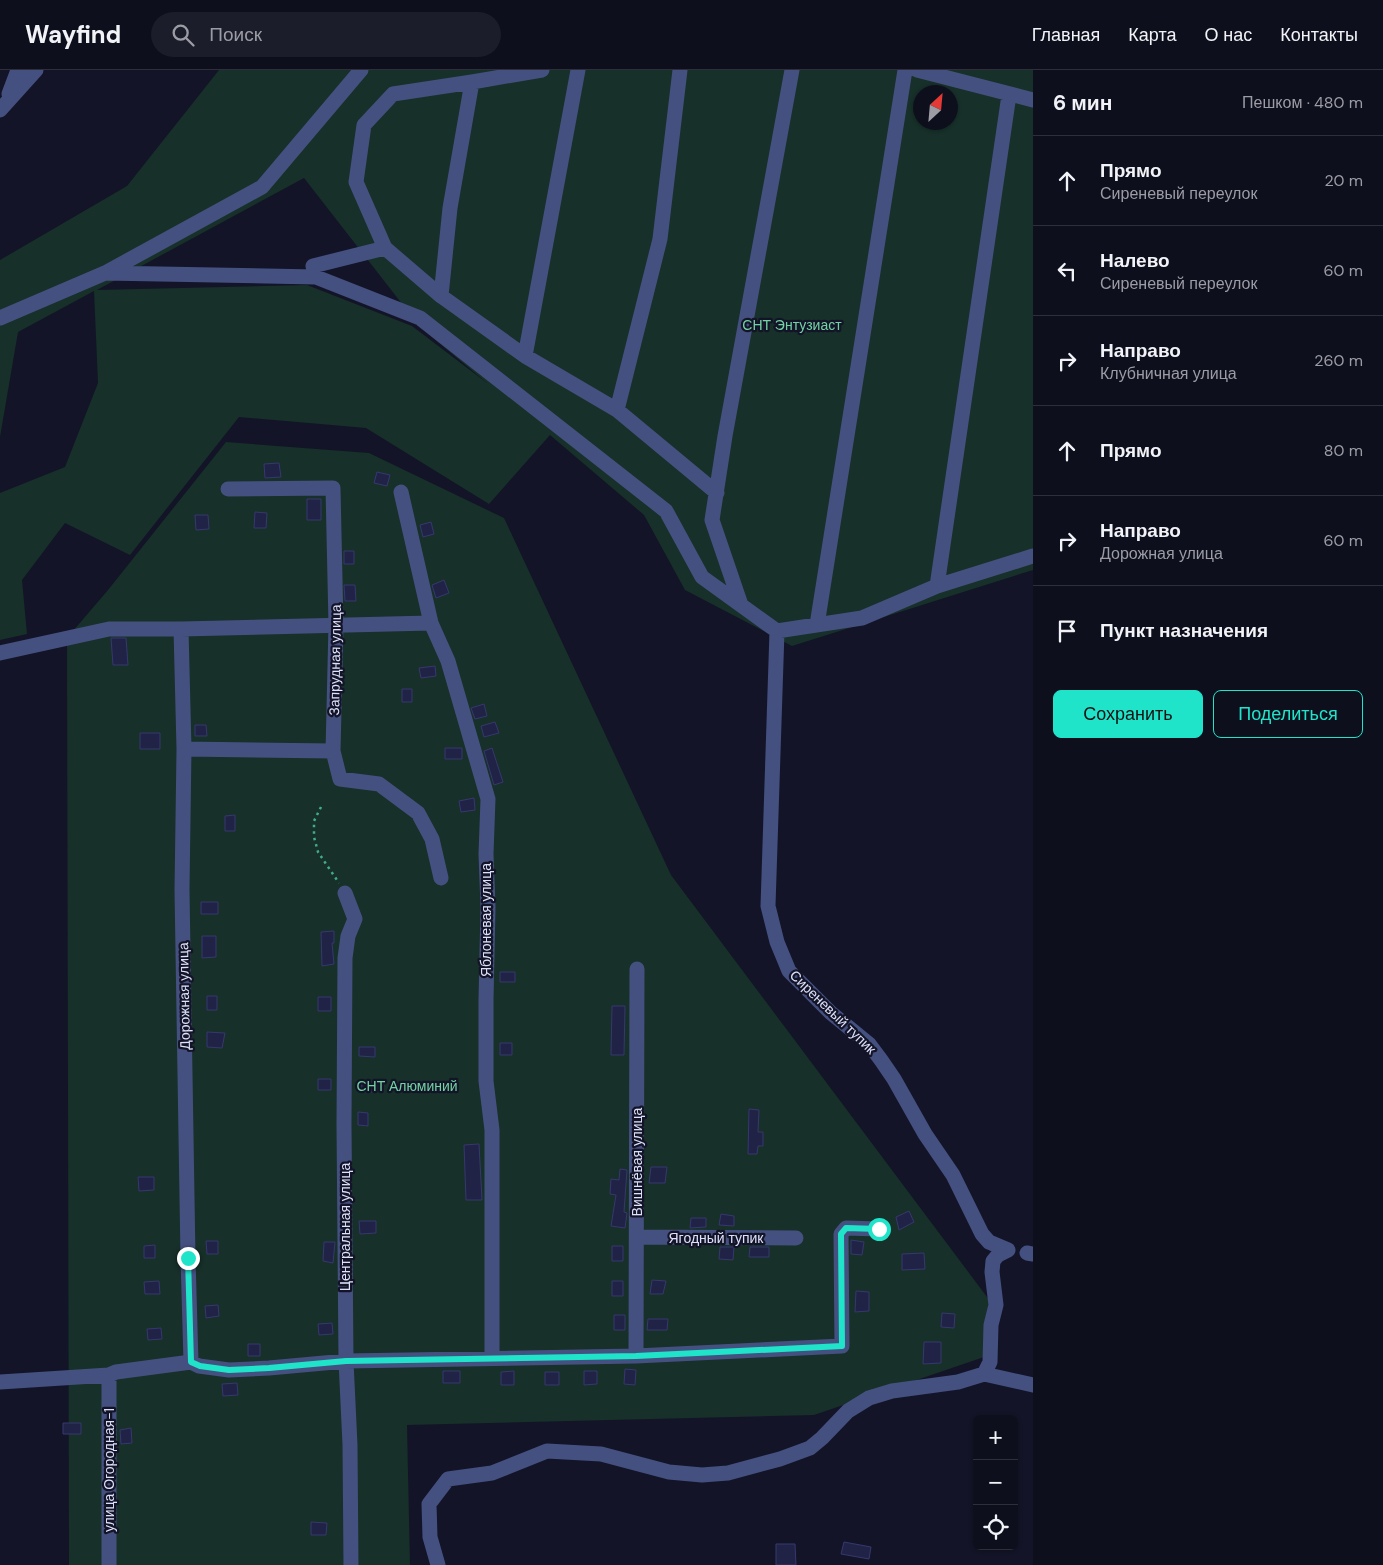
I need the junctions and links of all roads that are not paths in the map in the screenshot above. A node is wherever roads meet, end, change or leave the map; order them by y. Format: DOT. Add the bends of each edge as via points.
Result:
graph roads {
  1 [pos="18,70"];
  2 [pos="36,70"];
  3 [pos="361,70"];
  4 [pos="542,70"];
  5 [pos="578,70"];
  6 [pos="680,70"];
  7 [pos="792,70"];
  8 [pos="906,70"];
  9 [pos="917,70"];
  10 [pos="472,82"];
  11 [pos="1009,95"];
  12 [pos="1033,100"];
  13 [pos="3,106"];
  14 [pos="385,248"];
  15 [pos="105,274"];
  16 [pos="316,277"];
  17 [pos="441,296"];
  18 [pos="0,318"];
  19 [pos="525,356"];
  20 [pos="618,410"];
  21 [pos="228,489"];
  22 [pos="401,492"];
  23 [pos="716,493"];
  24 [pos="1033,556"];
  25 [pos="937,586"];
  26 [pos="741,605"];
  27 [pos="431,623"];
  28 [pos="336,625"];
  29 [pos="817,625"];
  30 [pos="181,629"];
  31 [pos="777,631"];
  32 [pos="0,653"];
  33 [pos="184,748"];
  34 [pos="333,751"];
  35 [pos="441,878"];
  36 [pos="345,893"];
  37 [pos="638,969"];
  38 [pos="879,1229"];
  39 [pos="637,1237"];
  40 [pos="796,1238"];
  41 [pos="636,1356"];
  42 [pos="492,1359"];
  43 [pos="346,1361"];
  44 [pos="191,1362"];
  45 [pos="984,1374"];
  46 [pos="109,1375"];
  47 [pos="0,1382"];
  48 [pos="1033,1384"];
  49 [pos="109,1565"];
  50 [pos="350,1565"];
  51 [pos="438,1565"];
  1 -- 13 [label="street"];
  2 -- 13 [label="street"];
  3 -- 15 [label="street" via="262,187"];
  4 -- 10 [label="street"];
  5 -- 19 [label="street"];
  6 -- 20 [label="street" via="660,239"];
  7 -- 23 [label="street"];
  8 -- 29 [label="street"];
  9 -- 11 [label="street"];
  10 -- 14 [label="street" via="393,94 364,125 356,182"];
  10 -- 17 [label="street" via="450,208"];
  11 -- 12 [label="street"];
  11 -- 25 [label="street"];
  14 -- 16 [label="street" via="313,266"];
  14 -- 17 [label="street"];
  15 -- 16 [label="street"];
  15 -- 18 [label="street"];
  16 -- 26 [label="street" via="420,318 666,511 702,577"];
  17 -- 19 [label="street"];
  19 -- 20 [label="street"];
  20 -- 23 [label="street"];
  21 -- 28 [label="street, Запрудная улица" via="334,488"];
  22 -- 27 [label="street, Яблоневая улица"];
  23 -- 26 [label="street" via="712,520"];
  24 -- 25 [label="street"];
  25 -- 29 [label="street" via="862,618"];
  26 -- 31 [label="street"];
  27 -- 28 [label="street"];
  27 -- 42 [label="street, Яблоневая улица" via="448,661 488,799 486,1072 492,1130"];
  28 -- 30 [label="street"];
  28 -- 34 [label="street, Запрудная улица"];
  29 -- 31 [label="street"];
  30 -- 32 [label="street" via="109,629"];
  30 -- 33 [label="street, Дорожная улица"];
  31 -- 45 [label="street, Сиреневый тупик" via="768,906 777,942 789,971 831,1013 869,1044 881,1060 953,1175 982,1234 990,1242 1008,1250 993,1261 996,1306 990,1362"];
  33 -- 34 [label="street"];
  33 -- 44 [label="street, Дорожная улица" via="182,890"];
  34 -- 35 [label="street, Запрудная улица" via="340,780 379,784 418,813 432,839"];
  36 -- 43 [label="street, Центральная улица" via="356,919 348,936 345,958"];
  37 -- 39 [label="street, Вишнёвая улица"];
  38 -- 41 [label="street" via="846,1228 841,1234 842,1346"];
  39 -- 40 [label="street, Ягодный тупик"];
  39 -- 41 [label="street, Вишнёвая улица"];
  41 -- 42 [label="street"];
  42 -- 43 [label="street"];
  43 -- 44 [label="street" via="229,1370"];
  43 -- 50 [label="street, Центральная улица"];
  44 -- 46 [label="street"];
  45 -- 48 [label="street"];
  45 -- 51 [label="street" via="958,1382 892,1391 869,1398 848,1411 810,1448 728,1474 669,1472 601,1454 547,1451 492,1473 448,1479 430,1504 430,1538"];
  46 -- 47 [label="street"];
  46 -- 49 [label="street, улица Огородная-1"];
}
